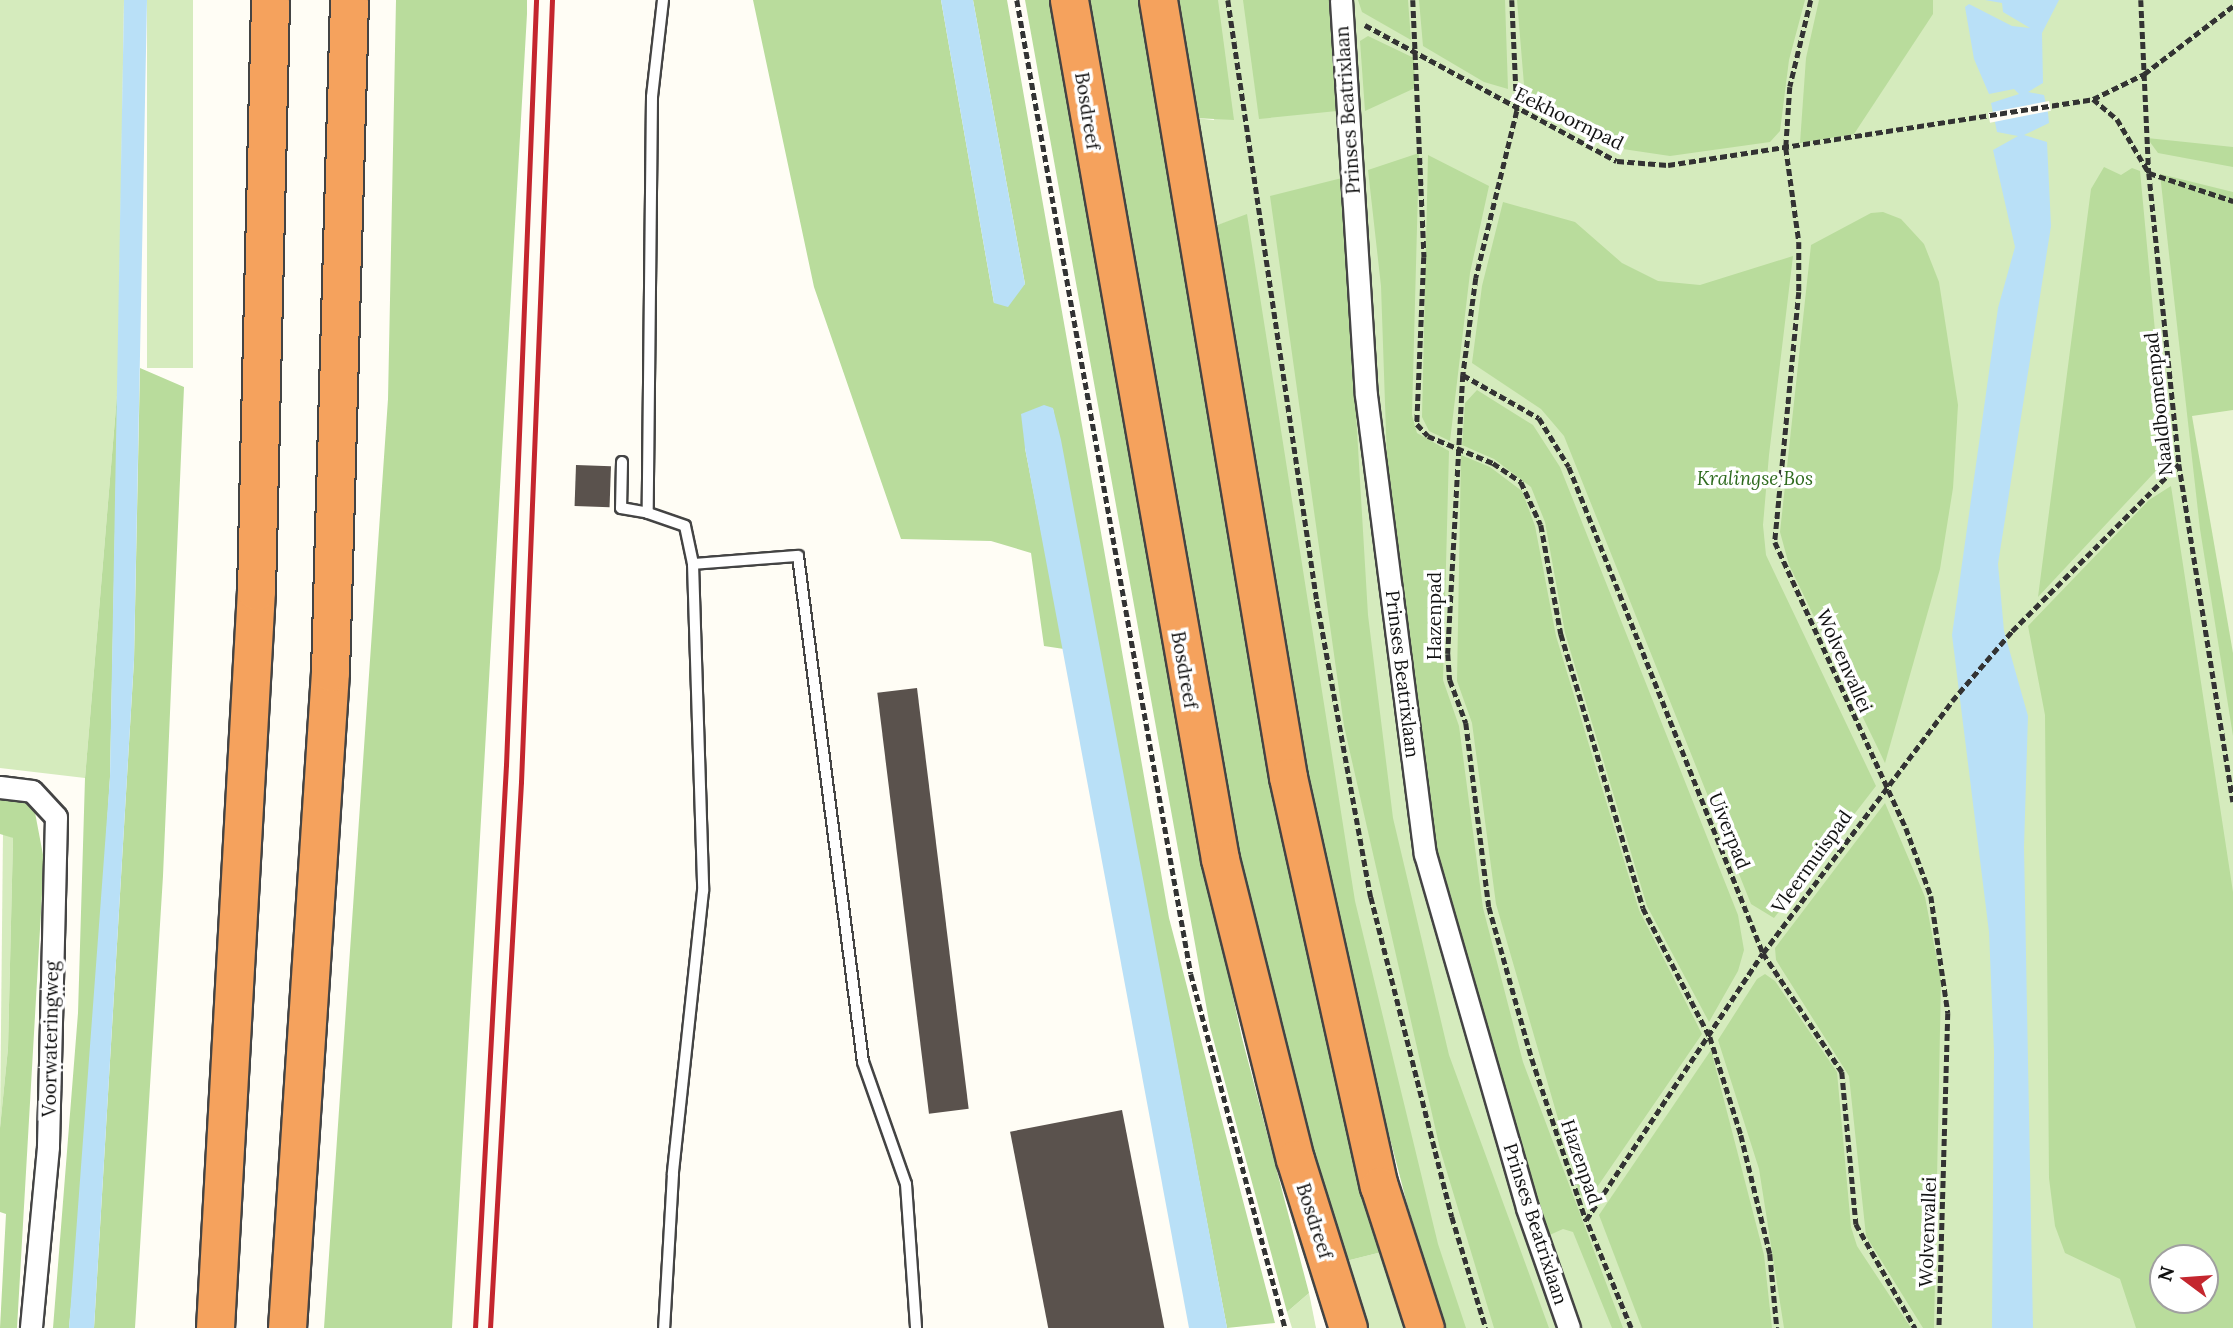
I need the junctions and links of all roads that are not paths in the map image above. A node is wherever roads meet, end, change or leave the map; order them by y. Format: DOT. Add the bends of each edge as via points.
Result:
graph roads {
  1 [pos="270,0"];
  2 [pos="349,0"];
  3 [pos="663,0"];
  4 [pos="1069,0"];
  5 [pos="1158,0"];
  6 [pos="1341,7"];
  7 [pos="622,462"];
  8 [pos="648,513"];
  9 [pos="693,564"];
  10 [pos="0,787"];
  11 [pos="31,1328"];
  12 [pos="215,1328"];
  13 [pos="287,1328"];
  14 [pos="664,1328"];
  15 [pos="916,1328"];
  16 [pos="1348,1328"];
  17 [pos="1424,1328"];
  18 [pos="1569,1328"];
  1 -- 12 [label="highway" via="256,592"];
  2 -- 13 [label="highway" via="330,672"];
  3 -- 8 [label="lane" via="652,97"];
  4 -- 16 [label="highway, Bosdreef" via="1220,859 1295,1159"];
  5 -- 17 [label="highway" via="1288,777 1379,1186"];
  6 -- 18 [label="street, Prinses Beatrixlaan" via="1366,395 1425,854 1527,1208"];
  7 -- 8 [label="lane" via="621,508"];
  8 -- 9 [label="lane" via="685,526"];
  9 -- 14 [label="lane" via="703,891 673,1174"];
  9 -- 15 [label="lane" via="798,556 863,1062 906,1184"];
  10 -- 11 [label="street, Voorwateringweg" via="32,791 56,817 48,1147"];
}
